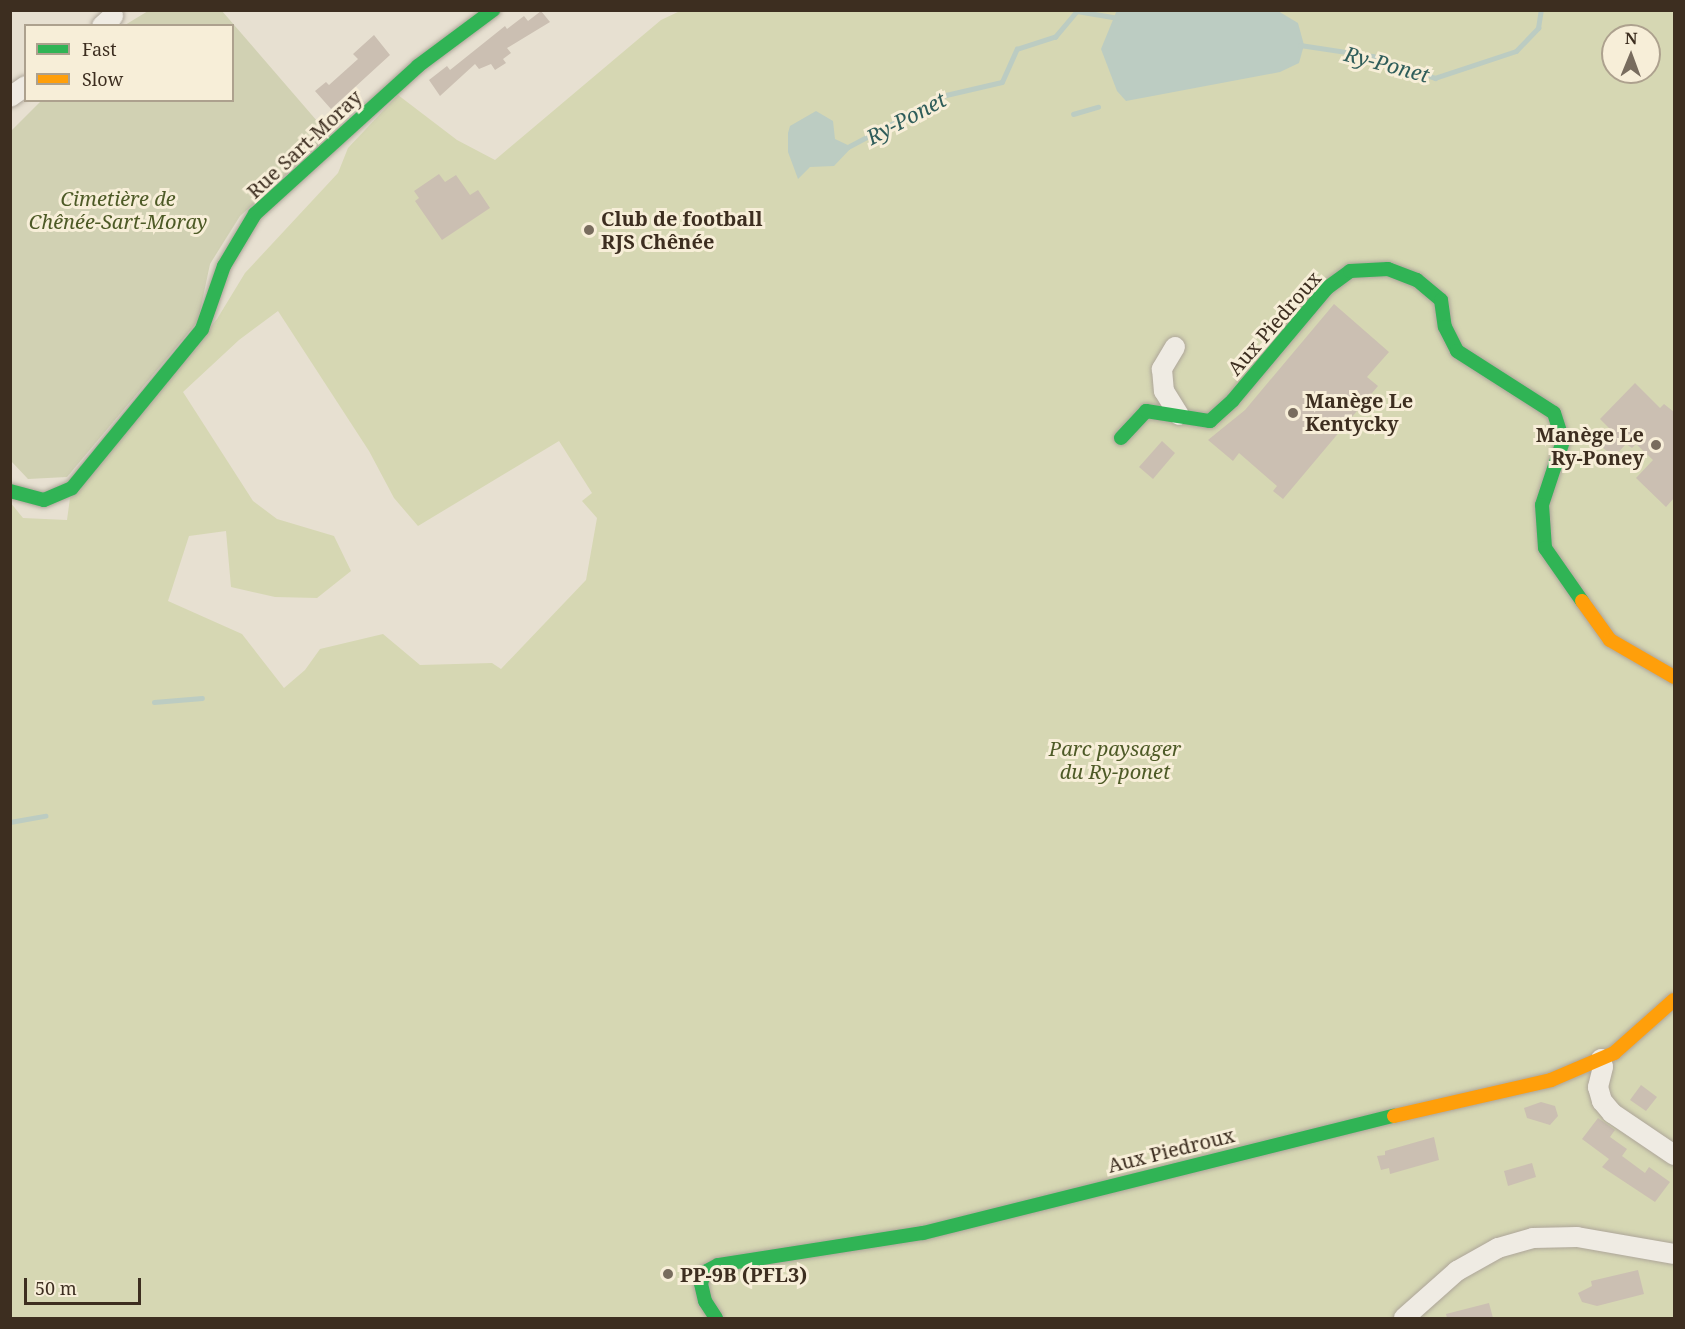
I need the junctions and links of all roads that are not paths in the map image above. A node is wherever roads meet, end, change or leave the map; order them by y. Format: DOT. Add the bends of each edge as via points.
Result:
graph roads {
  1 [pos="493,10"];
  2 [pos="24,87"];
  3 [pos="10,97"];
  4 [pos="1174,347"];
  5 [pos="1179,415"];
  6 [pos="1121,438"];
  7 [pos="10,491"];
  8 [pos="1674,677"];
  9 [pos="1674,1000"];
  10 [pos="1600,1059"];
  11 [pos="1674,1155"];
  12 [pos="1674,1254"];
  13 [pos="716,1318"];
  14 [pos="1404,1318"];
  1 -- 7 [label="street, Rue Sart-Moray" via="418,66 255,214 224,266 202,329 72,488 44,500"];
  2 -- 3 [label="street"];
  4 -- 5 [label="street" via="1162,369 1164,391"];
  5 -- 6 [label="street, Aux Piedroux" via="1146,411"];
  5 -- 8 [label="street, Aux Piedroux" via="1210,421 1233,400 1327,288 1350,271 1388,269 1417,280 1442,300 1445,327 1457,351 1554,413 1563,441 1542,505 1545,548 1610,640"];
  9 -- 10 [label="street, Aux Piedroux" via="1614,1053"];
  10 -- 11 [label="street" via="1603,1068 1598,1087 1602,1101 1612,1113"];
  10 -- 13 [label="street, Aux Piedroux" via="1551,1080 1323,1132 923,1233 718,1265 705,1272 701,1283 705,1301"];
  12 -- 14 [label="street" via="1577,1238 1533,1238 1498,1248 1457,1271"];
}
